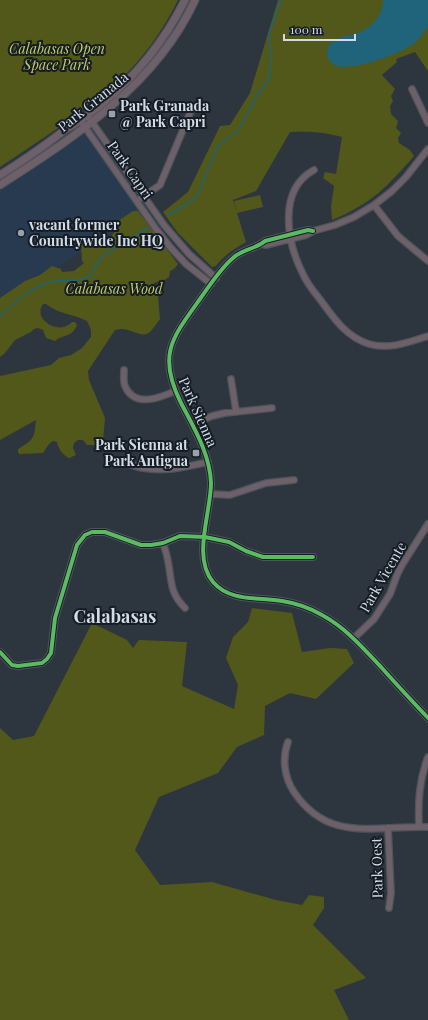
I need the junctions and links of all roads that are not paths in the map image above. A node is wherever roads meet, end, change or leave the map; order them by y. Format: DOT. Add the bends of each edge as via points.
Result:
graph roads {
  1 [pos="185,0"];
  2 [pos="195,0"];
  3 [pos="412,89"];
  4 [pos="193,106"];
  5 [pos="84,118"];
  6 [pos="92,123"];
  7 [pos="428,123"];
  8 [pos="85,127"];
  9 [pos="428,149"];
  10 [pos="314,170"];
  11 [pos="0,175"];
  12 [pos="0,185"];
  13 [pos="143,197"];
  14 [pos="137,201"];
  15 [pos="374,205"];
  16 [pos="291,237"];
  17 [pos="428,261"];
  18 [pos="216,278"];
  19 [pos="211,284"];
  20 [pos="428,336"];
  21 [pos="124,370"];
  22 [pos="231,379"];
  23 [pos="175,391"];
  24 [pos="272,408"];
  25 [pos="236,412"];
  26 [pos="192,424"];
  27 [pos="122,461"];
  28 [pos="208,462"];
  29 [pos="294,480"];
  30 [pos="210,494"];
  31 [pos="428,524"];
  32 [pos="205,537"];
  33 [pos="163,542"];
  34 [pos="313,557"];
  35 [pos="185,608"];
  36 [pos="354,638"];
  37 [pos="0,652"];
  38 [pos="428,718"];
  39 [pos="288,742"];
  40 [pos="428,757"];
  41 [pos="419,826"];
  42 [pos="428,827"];
  43 [pos="388,828"];
  44 [pos="389,908"];
  1 -- 5 [label="street, Park Granada" via="160,42 138,70"];
  2 -- 6 [label="street, Park Granada" via="175,36 148,71 121,99"];
  3 -- 7 [label="street"];
  4 -- 13 [label="street" via="160,185"];
  5 -- 6 [label="street, Park Capri"];
  5 -- 8 [label="street, Park Capri"];
  5 -- 11 [label="street, Park Granada"];
  6 -- 8 [label="street, Park Granada"];
  6 -- 13 [label="street, Park Capri"];
  8 -- 12 [label="street, Park Granada"];
  8 -- 14 [label="street, Park Capri"];
  9 -- 15 [label="street, Park Sienna" via="401,182"];
  10 -- 16 [label="street" via="298,183 293,194 289,213"];
  13 -- 14 [label="street"];
  13 -- 18 [label="street, Park Capri" via="176,240"];
  14 -- 19 [label="street, Park Capri" via="171,248"];
  15 -- 16 [label="street, Park Sienna" via="335,226"];
  15 -- 17 [label="street" via="398,236"];
  16 -- 18 [label="street, Park Sienna" via="266,245 261,244 234,256"];
  16 -- 20 [label="street" via="303,275 338,324 350,335 369,344 383,346 400,345"];
  18 -- 19 [label="street, Park Sienna"];
  19 -- 23 [label="street, Park Sienna" via="172,342 169,370"];
  21 -- 23 [label="street" via="124,386 140,399 161,398"];
  22 -- 25 [label="street"];
  23 -- 26 [label="street, Park Sienna"];
  24 -- 25 [label="street"];
  25 -- 26 [label="street" via="212,416"];
  26 -- 28 [label="street, Park Sienna"];
  27 -- 28 [label="street" via="141,468 161,470 179,469"];
  28 -- 30 [label="street, Park Sienna"];
  29 -- 30 [label="street" via="266,483 230,495"];
  30 -- 32 [label="street, Park Sienna"];
  31 -- 36 [label="street, Park Vicente" via="402,566 390,594 374,620"];
  32 -- 33 [label="street" via="180,536"];
  32 -- 34 [label="street" via="229,542 246,552 263,557"];
  32 -- 36 [label="street, Park Sienna" via="205,566 219,588 239,596 282,601 306,608 338,625"];
  33 -- 35 [label="street" via="174,593"];
  33 -- 37 [label="street" via="141,545 98,531 85,535 77,545 65,583 55,618 51,653 47,659 42,664 18,666 12,665"];
  36 -- 38 [label="street, Park Sienna"];
  39 -- 43 [label="street" via="284,752 285,768 290,787 304,806 330,824 341,827"];
  40 -- 41 [label="street" via="420,784"];
  41 -- 42 [label="street"];
  41 -- 43 [label="street"];
  43 -- 44 [label="street, Park Oest" via="391,893"];
}
